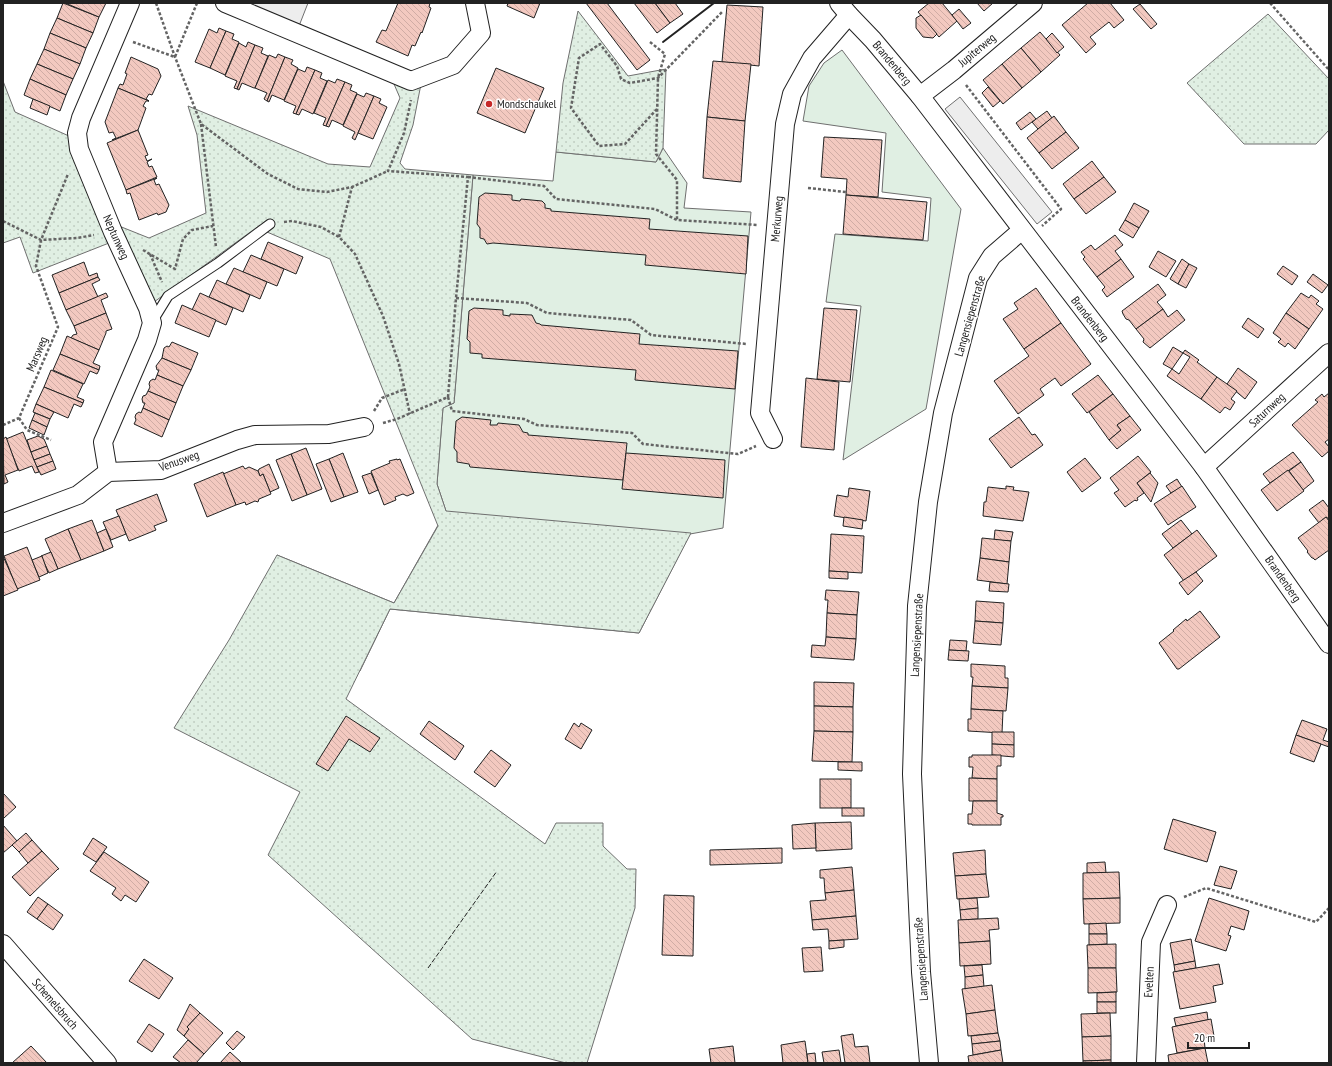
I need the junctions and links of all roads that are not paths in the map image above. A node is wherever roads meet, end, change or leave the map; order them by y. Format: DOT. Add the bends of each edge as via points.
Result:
graph roads {
  1 [pos="130,3"];
  2 [pos="225,3"];
  3 [pos="475,3"];
  4 [pos="1033,3"];
  5 [pos="844,9"];
  6 [pos="920,96"];
  7 [pos="270,224"];
  8 [pos="1025,234"];
  9 [pos="152,323"];
  10 [pos="1329,353"];
  11 [pos="364,427"];
  12 [pos="773,439"];
  13 [pos="1204,467"];
  14 [pos="108,472"];
  15 [pos="3,523"];
  16 [pos="1329,644"];
  17 [pos="1167,905"];
  18 [pos="3,944"];
  19 [pos="107,1063"];
  20 [pos="929,1063"];
  21 [pos="1146,1063"];
  1 -- 9 [label="street, Neptunweg" via="77,132 79,148 113,232 148,308"];
  2 -- 3 [label="street" via="411,81 453,65 481,33"];
  4 -- 6 [label="street, Jupiterweg"];
  5 -- 6 [label="street, Brandenberg"];
  5 -- 12 [label="street, Merkurweg" via="792,94 785,124 760,413"];
  6 -- 8 [label="street, Brandenberg"];
  7 -- 9 [label="lane" via="168,296"];
  8 -- 13 [label="street, Brandenberg"];
  8 -- 20 [label="street, Langensiepenstraße" via="992,256 978,278 943,413 928,502 917,606 912,774 921,972"];
  9 -- 14 [label="street" via="103,442"];
  10 -- 13 [label="street, Saturnweg"];
  11 -- 14 [label="street, Venusweg" via="330,434 255,435 161,470"];
  13 -- 16 [label="street, Brandenberg"];
  14 -- 15 [label="street" via="78,495"];
  17 -- 21 [label="street, Evelten" via="1151,942"];
  18 -- 19 [label="street, Schemelsbruch"];
}
